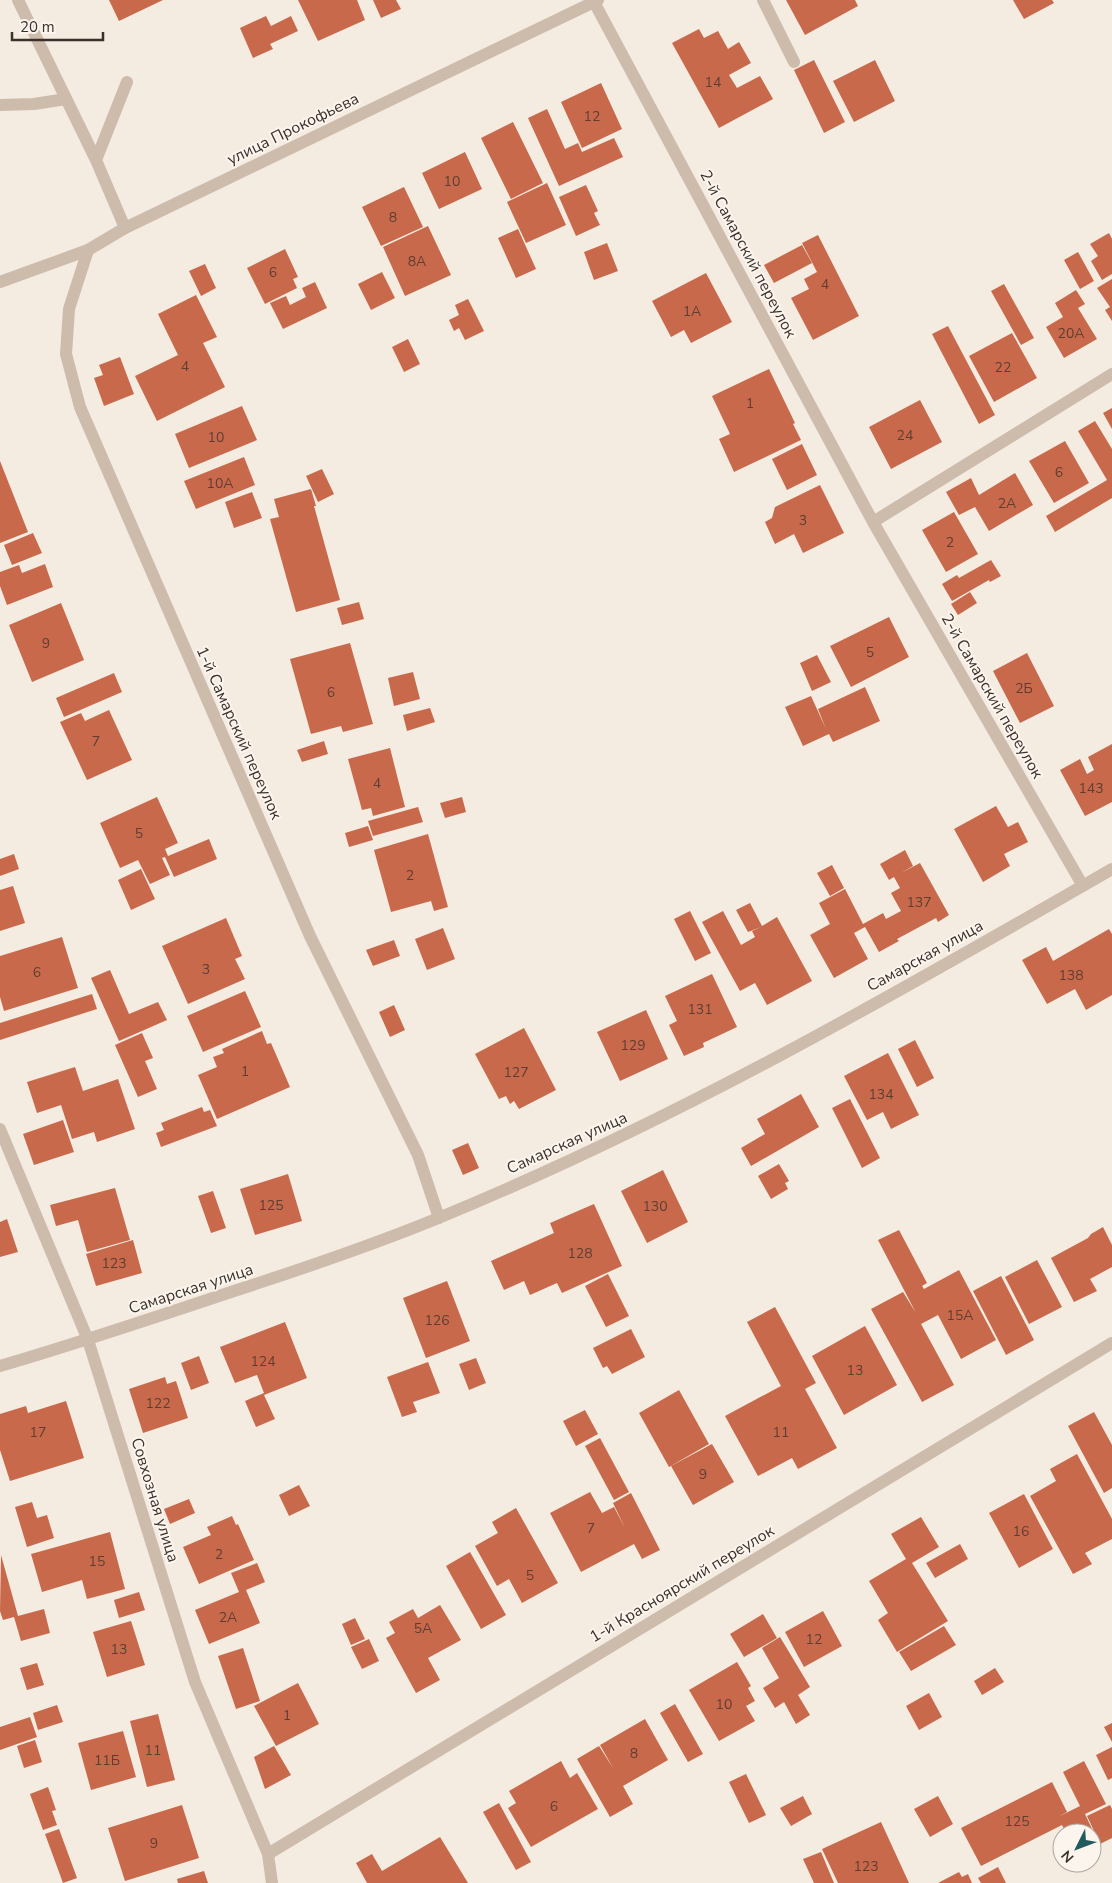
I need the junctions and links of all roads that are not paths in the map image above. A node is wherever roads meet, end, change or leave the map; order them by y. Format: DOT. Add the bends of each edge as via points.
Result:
graph roads {
  1 [pos="18,0"];
  2 [pos="763,0"];
  3 [pos="596,1"];
  4 [pos="794,62"];
  5 [pos="127,82"];
  6 [pos="66,100"];
  7 [pos="0,105"];
  8 [pos="96,160"];
  9 [pos="124,228"];
  10 [pos="88,250"];
  11 [pos="0,282"];
  12 [pos="1112,374"];
  13 [pos="873,522"];
  14 [pos="1112,869"];
  15 [pos="1083,886"];
  16 [pos="0,1129"];
  17 [pos="439,1218"];
  18 [pos="88,1340"];
  19 [pos="1112,1343"];
  20 [pos="0,1366"];
  21 [pos="268,1854"];
  22 [pos="272,1883"];
  1 -- 6 [label="street"];
  2 -- 4 [label="street"];
  3 -- 9 [label="street, улица Прокофьева"];
  3 -- 13 [label="street, 2-й Самарский переулок"];
  5 -- 8 [label="street"];
  6 -- 7 [label="street"];
  6 -- 8 [label="street"];
  8 -- 9 [label="street"];
  9 -- 10 [label="street, улица Прокофьева"];
  10 -- 11 [label="street, улица Прокофьева"];
  10 -- 17 [label="street, 1-й Самарский переулок" via="69,309 66,354 80,407 310,936 418,1155"];
  12 -- 13 [label="street"];
  13 -- 15 [label="street, 2-й Самарский переулок"];
  14 -- 15 [label="street, Самарская улица"];
  15 -- 17 [label="street, Самарская улица" via="706,1095 585,1154"];
  16 -- 18 [label="street, Совхозная улица"];
  17 -- 18 [label="street, Самарская улица" via="357,1250"];
  18 -- 20 [label="street, Самарская улица"];
  18 -- 21 [label="street, Совхозная улица" via="195,1682"];
  19 -- 21 [label="street, 1-й Красноярский переулок"];
  21 -- 22 [label="street, Совхозная улица"];
}
